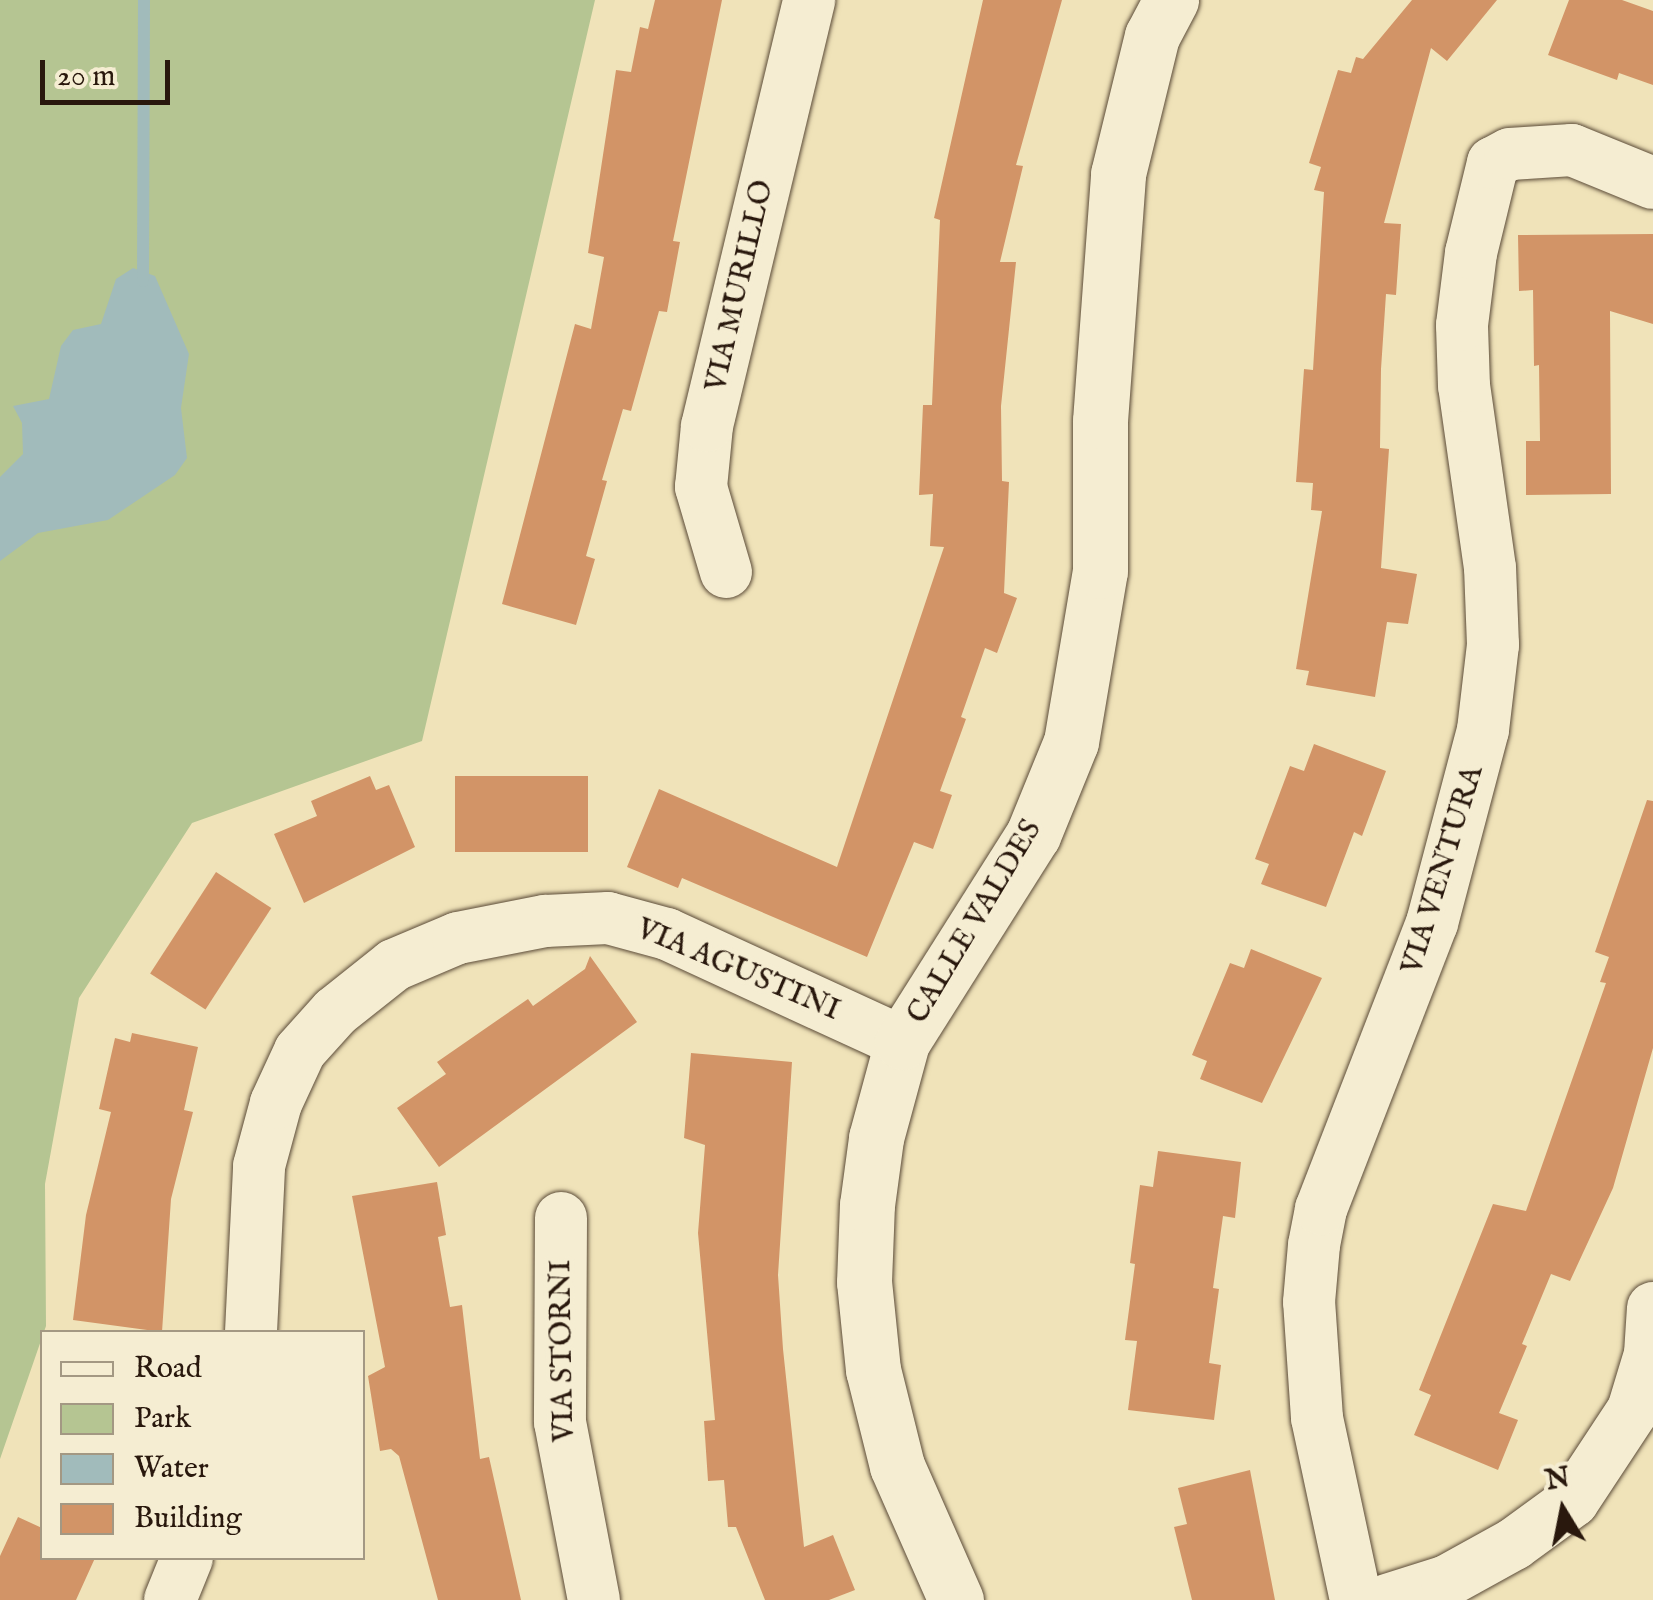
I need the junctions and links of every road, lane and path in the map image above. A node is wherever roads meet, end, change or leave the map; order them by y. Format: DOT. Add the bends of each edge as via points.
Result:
graph roads {
  1 [pos="809,0"];
  2 [pos="1171,0"];
  3 [pos="1653,183"];
  4 [pos="726,572"];
  5 [pos="902,1042"];
  6 [pos="561,1218"];
  7 [pos="1653,1308"];
  8 [pos="250,1330"];
  9 [pos="187,1560"];
  10 [pos="170,1600"];
  11 [pos="594,1600"];
  12 [pos="956,1600"];
  13 [pos="1356,1600"];
  14 [pos="1387,1600"];
  1 -- 4 [label="street, VIA MURILLO" via="707,426 701,487"];
  2 -- 5 [label="street, CALLE VALDES" via="1152,36 1118,174 1100,422 1100,571 1071,742 1032,835"];
  3 -- 13 [label="street, VIA VENTURA" via="1572,150 1493,163 1470,253 1462,325 1493,645 1483,730 1432,923 1321,1209 1314,1245 1317,1418"];
  5 -- 8 [label="street, VIA AGUSTINI" via="667,934 608,918 545,920 458,938 394,965 335,1012 300,1051 276,1103 259,1166"];
  5 -- 12 [label="street, CALLE VALDES" via="876,1138 867,1206 864,1282 872,1370 897,1466"];
  6 -- 11 [label="street, VIA STORNI" via="560,1422"];
  7 -- 14 [label="street" via="1650,1354 1633,1410 1573,1501 1514,1544 1447,1580"];
  9 -- 10 [label="street"];
}
